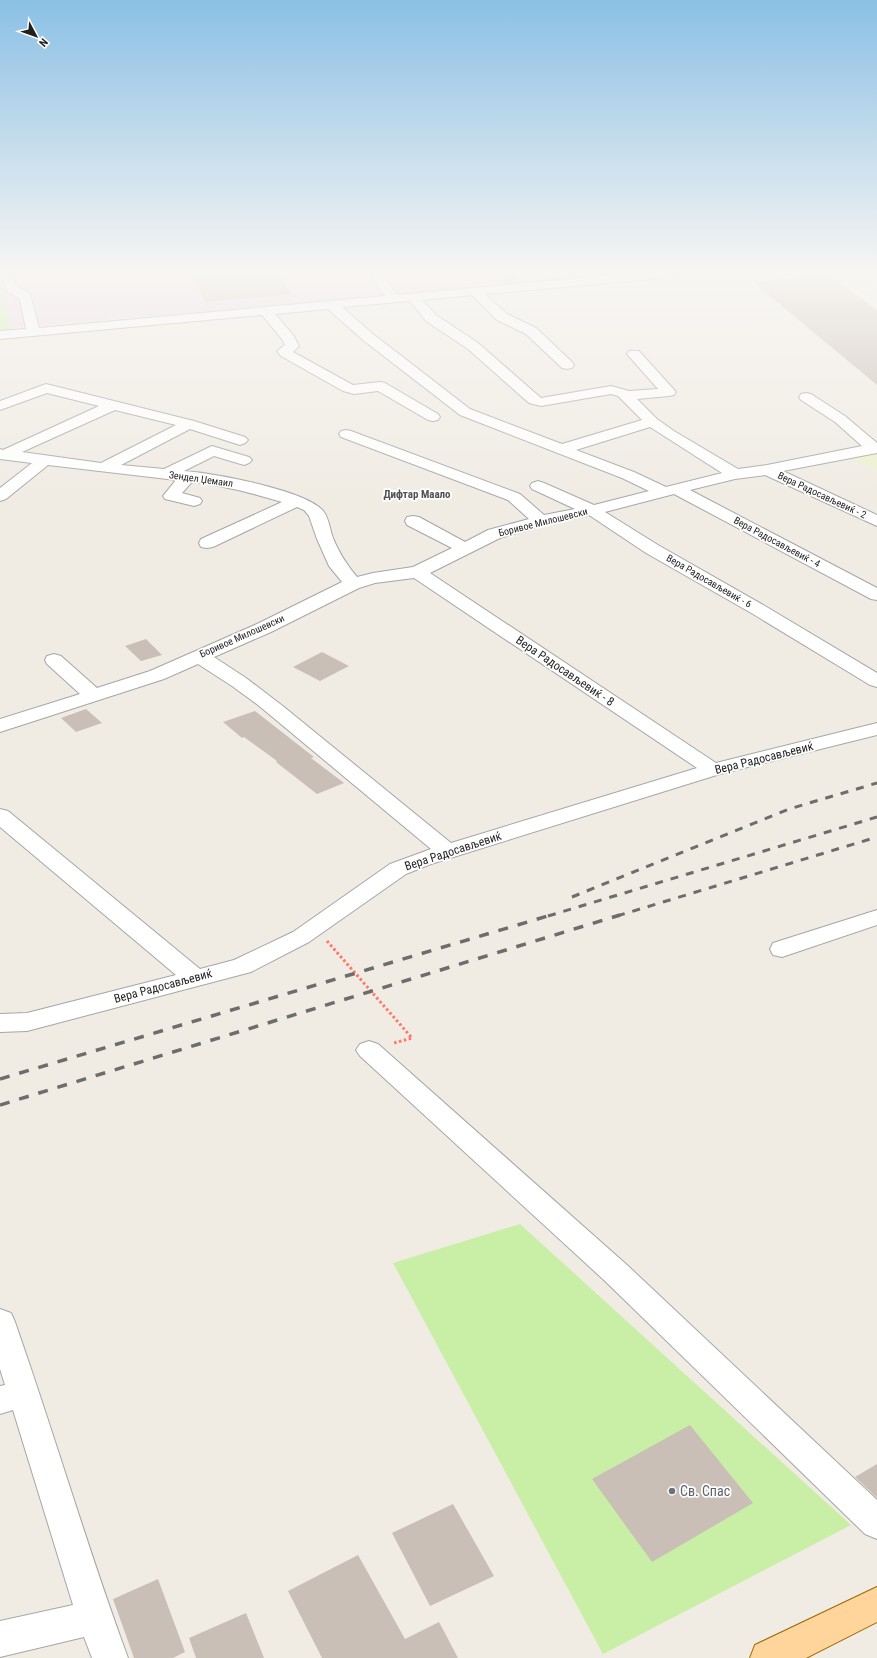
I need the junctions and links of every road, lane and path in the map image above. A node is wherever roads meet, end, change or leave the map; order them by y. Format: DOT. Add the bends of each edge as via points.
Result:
graph roads {
  1 [pos="287,349"];
  2 [pos="385,349"];
  3 [pos="477,349"];
  4 [pos="550,349"];
  5 [pos="634,354"];
  6 [pos="567,365"];
  7 [pos="626,395"];
  8 [pos="806,397"];
  9 [pos="113,405"];
  10 [pos="0,406"];
  11 [pos="433,417"];
  12 [pos="652,422"];
  13 [pos="188,424"];
  14 [pos="346,434"];
  15 [pos="240,440"];
  16 [pos="876,448"];
  17 [pos="562,449"];
  18 [pos="3,454"];
  19 [pos="45,460"];
  20 [pos="244,460"];
  21 [pos="103,468"];
  22 [pos="767,470"];
  23 [pos="167,474"];
  24 [pos="735,474"];
  25 [pos="188,476"];
  26 [pos="538,486"];
  27 [pos="670,491"];
  28 [pos="0,496"];
  29 [pos="194,501"];
  30 [pos="297,501"];
  31 [pos="592,510"];
  32 [pos="413,521"];
  33 [pos="540,521"];
  34 [pos="877,521"];
  35 [pos="207,543"];
  36 [pos="465,548"];
  37 [pos="417,572"];
  38 [pos="353,584"];
  39 [pos="877,595"];
  40 [pos="198,656"];
  41 [pos="54,660"];
  42 [pos="877,681"];
  43 [pos="94,696"];
  44 [pos="0,726"];
  45 [pos="877,729"];
  46 [pos="713,770"];
  47 [pos="0,816"];
  48 [pos="448,852"];
  49 [pos="877,917"];
  50 [pos="315,927"];
  51 [pos="782,949"];
  52 [pos="194,977"];
  53 [pos="0,1023"];
  54 [pos="369,1050"];
  55 [pos="0,1322"];
  56 [pos="12,1396"];
  57 [pos="877,1523"];
  58 [pos="877,1604"];
  59 [pos="94,1617"];
  60 [pos="0,1639"];
  61 [pos="110,1658"];
  62 [pos="768,1658"];
  1 -- 11 [label="street" via="284,351 286,353 348,388 354,390 380,386"];
  2 -- 17 [label="street, Вера Радосављевиќ - 4" via="464,412"];
  3 -- 7 [label="street" via="534,400 541,402 611,390"];
  4 -- 6 [label="street"];
  5 -- 7 [label="street" via="670,392"];
  7 -- 12 [label="street"];
  8 -- 16 [label="street"];
  9 -- 10 [label="street" via="46,388"];
  9 -- 13 [label="street"];
  9 -- 18 [label="street"];
  12 -- 17 [label="street"];
  12 -- 24 [label="street"];
  13 -- 15 [label="street"];
  13 -- 21 [label="street"];
  14 -- 33 [label="street" via="514,497"];
  16 -- 22 [label="street, Боривое Милошевски"];
  17 -- 27 [label="street, Вера Радосављевиќ - 4"];
  18 -- 19 [label="street, Зендел Џемаил"];
  19 -- 21 [label="street, Зендел Џемаил"];
  19 -- 28 [label="street"];
  20 -- 23 [label="street" via="212,451"];
  21 -- 23 [label="street, Зендел Џемаил"];
  22 -- 24 [label="street, Боривое Милошевски"];
  22 -- 34 [label="street, Вера Радосављевиќ - 2"];
  23 -- 25 [label="street, Зендел Џемаил"];
  24 -- 27 [label="street, Боривое Милошевски"];
  25 -- 29 [label="street" via="171,496"];
  25 -- 30 [label="street, Зендел Џемаил" via="214,478"];
  26 -- 31 [label="street, Вера Радосављевиќ - 6"];
  27 -- 31 [label="street, Боривое Милошевски"];
  27 -- 39 [label="street, Вера Радосављевиќ - 4"];
  30 -- 35 [label="street"];
  30 -- 38 [label="street, Зендел Џемаил" via="317,514 338,566"];
  31 -- 33 [label="street, Боривое Милошевски"];
  31 -- 42 [label="street, Вера Радосављевиќ - 6" via="652,549"];
  32 -- 36 [label="street"];
  33 -- 36 [label="street, Боривое Милошевски" via="494,534"];
  36 -- 37 [label="street, Боривое Милошевски"];
  37 -- 38 [label="street, Боривое Милошевски" via="373,578"];
  37 -- 46 [label="street, Вера Радосављевиќ - 8"];
  38 -- 40 [label="street, Боривое Милошевски" via="264,628"];
  40 -- 43 [label="street, Боривое Милошевски" via="157,675"];
  40 -- 48 [label="street" via="262,698"];
  41 -- 43 [label="street"];
  43 -- 44 [label="street, Боривое Милошевски"];
  45 -- 46 [label="street, Вера Радосављевиќ"];
  46 -- 48 [label="street, Вера Радосављевиќ"];
  47 -- 52 [label="street"];
  48 -- 50 [label="street, Вера Радосављевиќ" via="398,869"];
  49 -- 51 [label="street"];
  50 -- 52 [label="street, Вера Радосављевиќ" via="301,937 242,966"];
  50 -- 54 [label="path" via="412,1038"];
  52 -- 53 [label="street, Вера Радосављевиќ" via="27,1022"];
  54 -- 57 [label="street" via="616,1273"];
  55 -- 56 [label="street"];
  56 -- 59 [label="street"];
  58 -- 62 [label="main road"];
  59 -- 60 [label="street"];
  59 -- 61 [label="street"];
}
